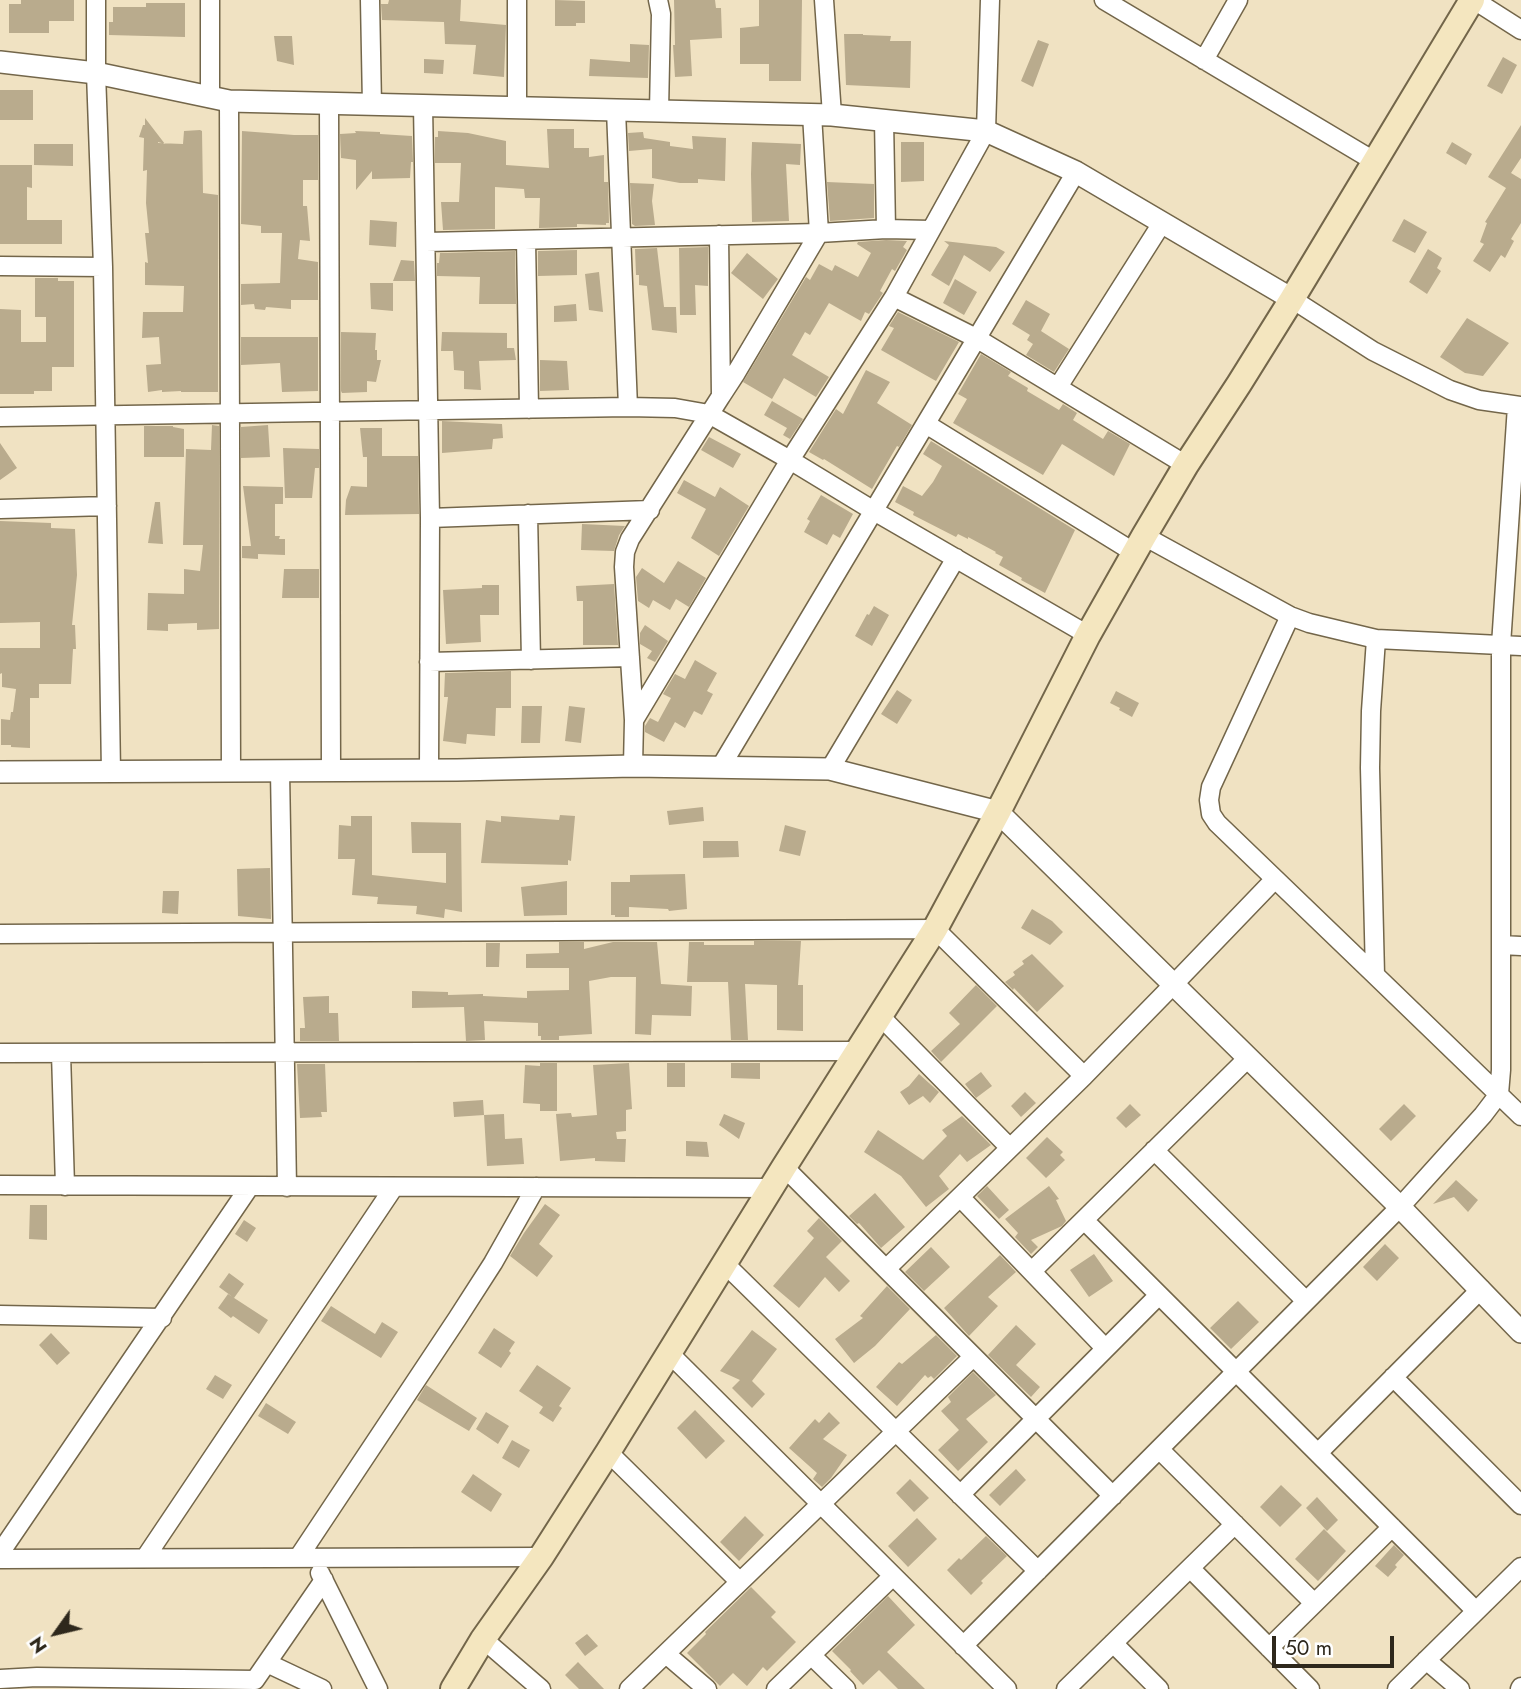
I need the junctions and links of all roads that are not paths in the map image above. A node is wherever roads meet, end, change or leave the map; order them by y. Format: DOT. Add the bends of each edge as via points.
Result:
graph roads {
  1 [pos="96,0"];
  2 [pos="210,0"];
  3 [pos="370,0"];
  4 [pos="517,0"];
  5 [pos="658,0"];
  6 [pos="824,0"];
  7 [pos="990,0"];
  8 [pos="1104,0"];
  9 [pos="1238,0"];
  10 [pos="1473,0"];
  11 [pos="1521,30"];
  12 [pos="1205,60"];
  13 [pos="0,62"];
  14 [pos="96,73"];
  15 [pos="220,100"];
  16 [pos="329,103"];
  17 [pos="372,104"];
  18 [pos="423,106"];
  19 [pos="517,108"];
  20 [pos="616,110"];
  21 [pos="659,111"];
  22 [pos="822,114"];
  23 [pos="884,120"];
  24 [pos="986,131"];
  25 [pos="1374,161"];
  26 [pos="1076,172"];
  27 [pos="1161,223"];
  28 [pos="886,229"];
  29 [pos="930,230"];
  30 [pos="819,233"];
  31 [pos="719,235"];
  32 [pos="621,237"];
  33 [pos="526,240"];
  34 [pos="426,242"];
  35 [pos="0,266"];
  36 [pos="103,267"];
  37 [pos="894,297"];
  38 [pos="1292,299"];
  39 [pos="976,338"];
  40 [pos="1058,387"];
  41 [pos="721,396"];
  42 [pos="1519,406"];
  43 [pos="628,407"];
  44 [pos="529,409"];
  45 [pos="429,411"];
  46 [pos="330,413"];
  47 [pos="709,414"];
  48 [pos="229,415"];
  49 [pos="0,417"];
  50 [pos="106,417"];
  51 [pos="926,424"];
  52 [pos="790,460"];
  53 [pos="1186,465"];
  54 [pos="107,506"];
  55 [pos="0,509"];
  56 [pos="650,510"];
  57 [pos="874,511"];
  58 [pos="528,514"];
  59 [pos="430,518"];
  60 [pos="1139,544"];
  61 [pos="956,558"];
  62 [pos="1290,616"];
  63 [pos="1088,635"];
  64 [pos="1376,639"];
  65 [pos="1501,645"];
  66 [pos="1521,646"];
  67 [pos="630,657"];
  68 [pos="531,660"];
  69 [pos="429,662"];
  70 [pos="634,720"];
  71 [pos="633,766"];
  72 [pos="720,768"];
  73 [pos="830,769"];
  74 [pos="429,770"];
  75 [pos="231,771"];
  76 [pos="280,771"];
  77 [pos="331,771"];
  78 [pos="0,772"];
  79 [pos="111,772"];
  80 [pos="999,813"];
  81 [pos="1275,879"];
  82 [pos="934,929"];
  83 [pos="283,932"];
  84 [pos="0,934"];
  85 [pos="1501,945"];
  86 [pos="1521,946"];
  87 [pos="1375,975"];
  88 [pos="1173,985"];
  89 [pos="880,1016"];
  90 [pos="857,1051"];
  91 [pos="285,1052"];
  92 [pos="0,1053"];
  93 [pos="61,1053"];
  94 [pos="1248,1058"];
  95 [pos="1084,1076"];
  96 [pos="1499,1094"];
  97 [pos="1521,1116"];
  98 [pos="1010,1148"];
  99 [pos="1154,1150"];
  100 [pos="778,1178"];
  101 [pos="0,1185"];
  102 [pos="65,1186"];
  103 [pos="250,1186"];
  104 [pos="287,1187"];
  105 [pos="394,1187"];
  106 [pos="536,1187"];
  107 [pos="960,1196"];
  108 [pos="1400,1207"];
  109 [pos="1084,1220"];
  110 [pos="725,1264"];
  111 [pos="886,1269"];
  112 [pos="1032,1271"];
  113 [pos="1480,1289"];
  114 [pos="1159,1295"];
  115 [pos="1306,1301"];
  116 [pos="0,1315"];
  117 [pos="162,1318"];
  118 [pos="1521,1332"];
  119 [pos="1105,1348"];
  120 [pos="670,1354"];
  121 [pos="973,1357"];
  122 [pos="1236,1371"];
  123 [pos="1393,1377"];
  124 [pos="1036,1419"];
  125 [pos="896,1432"];
  126 [pos="1159,1449"];
  127 [pos="608,1452"];
  128 [pos="1318,1453"];
  129 [pos="960,1495"];
  130 [pos="1112,1496"];
  131 [pos="821,1504"];
  132 [pos="1521,1505"];
  133 [pos="1235,1524"];
  134 [pos="1392,1527"];
  135 [pos="0,1556"];
  136 [pos="541,1557"];
  137 [pos="145,1558"];
  138 [pos="305,1558"];
  139 [pos="1521,1567"];
  140 [pos="1190,1568"];
  141 [pos="1038,1570"];
  142 [pos="893,1576"];
  143 [pos="324,1580"];
  144 [pos="740,1581"];
  145 [pos="1314,1603"];
  146 [pos="1476,1611"];
  147 [pos="484,1639"];
  148 [pos="1113,1643"];
  149 [pos="963,1646"];
  150 [pos="1269,1648"];
  151 [pos="666,1654"];
  152 [pos="811,1655"];
  153 [pos="1426,1660"];
  154 [pos="267,1662"];
  155 [pos="0,1679"];
  156 [pos="322,1689"];
  157 [pos="378,1689"];
  158 [pos="453,1689"];
  159 [pos="541,1689"];
  160 [pos="629,1689"];
  161 [pos="707,1689"];
  162 [pos="776,1689"];
  163 [pos="846,1689"];
  164 [pos="1007,1689"];
  165 [pos="1066,1689"];
  166 [pos="1159,1689"];
  167 [pos="1310,1689"];
  168 [pos="1397,1689"];
  169 [pos="1460,1689"];
  1 -- 14 [label="street"];
  2 -- 15 [label="street"];
  3 -- 17 [label="street"];
  4 -- 19 [label="street"];
  5 -- 21 [label="street"];
  6 -- 22 [label="street"];
  7 -- 24 [label="street"];
  8 -- 12 [label="street"];
  9 -- 12 [label="street"];
  10 -- 11 [label="street"];
  10 -- 25 [label="main road"];
  12 -- 25 [label="street"];
  13 -- 14 [label="street"];
  14 -- 15 [label="street"];
  14 -- 36 [label="street"];
  15 -- 16 [label="street"];
  15 -- 48 [label="street"];
  16 -- 17 [label="street"];
  16 -- 46 [label="street"];
  17 -- 18 [label="street"];
  18 -- 19 [label="street"];
  18 -- 34 [label="street"];
  19 -- 20 [label="street"];
  20 -- 21 [label="street"];
  20 -- 32 [label="street"];
  21 -- 22 [label="street"];
  22 -- 23 [label="street"];
  22 -- 30 [label="street"];
  23 -- 24 [label="street"];
  23 -- 28 [label="street"];
  24 -- 26 [label="street"];
  24 -- 29 [label="street"];
  25 -- 38 [label="main road"];
  26 -- 27 [label="street"];
  26 -- 39 [label="street"];
  27 -- 38 [label="street"];
  27 -- 40 [label="street"];
  28 -- 29 [label="street"];
  28 -- 30 [label="street"];
  29 -- 37 [label="street"];
  30 -- 31 [label="street"];
  30 -- 41 [label="street"];
  31 -- 32 [label="street"];
  31 -- 41 [label="street"];
  32 -- 33 [label="street"];
  32 -- 43 [label="street"];
  33 -- 34 [label="street"];
  33 -- 44 [label="street"];
  34 -- 45 [label="street"];
  35 -- 36 [label="street"];
  36 -- 50 [label="street"];
  37 -- 39 [label="street"];
  37 -- 52 [label="street"];
  38 -- 42 [label="street" via="1373,351 1450,390"];
  38 -- 53 [label="main road"];
  39 -- 40 [label="street"];
  39 -- 51 [label="street"];
  40 -- 53 [label="street"];
  41 -- 47 [label="street"];
  42 -- 65 [label="street"];
  43 -- 44 [label="street"];
  43 -- 47 [label="street"];
  44 -- 45 [label="street"];
  45 -- 46 [label="street"];
  45 -- 59 [label="street"];
  46 -- 48 [label="street"];
  46 -- 77 [label="street"];
  47 -- 52 [label="street"];
  47 -- 56 [label="street"];
  48 -- 50 [label="street"];
  48 -- 75 [label="street"];
  49 -- 50 [label="street"];
  50 -- 54 [label="street"];
  51 -- 57 [label="street"];
  51 -- 60 [label="street"];
  52 -- 57 [label="street"];
  52 -- 70 [label="street"];
  53 -- 60 [label="main road"];
  54 -- 55 [label="street"];
  54 -- 79 [label="street"];
  56 -- 58 [label="street"];
  56 -- 67 [label="street" via="625,552"];
  57 -- 61 [label="street"];
  57 -- 72 [label="street"];
  58 -- 59 [label="street"];
  58 -- 68 [label="street"];
  59 -- 69 [label="street"];
  60 -- 62 [label="street"];
  60 -- 63 [label="main road"];
  61 -- 63 [label="street"];
  61 -- 73 [label="street"];
  62 -- 64 [label="street"];
  62 -- 81 [label="street" via="1209,800 1217,822"];
  63 -- 80 [label="main road"];
  64 -- 65 [label="street"];
  64 -- 87 [label="street" via="1370,768"];
  65 -- 66 [label="street"];
  65 -- 85 [label="street"];
  67 -- 68 [label="street"];
  67 -- 70 [label="street"];
  68 -- 69 [label="street"];
  69 -- 74 [label="street"];
  70 -- 71 [label="street"];
  71 -- 72 [label="street"];
  71 -- 74 [label="street"];
  72 -- 73 [label="street"];
  73 -- 80 [label="street"];
  74 -- 77 [label="street"];
  75 -- 76 [label="street"];
  75 -- 79 [label="street"];
  76 -- 77 [label="street"];
  76 -- 83 [label="street"];
  78 -- 79 [label="street"];
  80 -- 82 [label="main road"];
  80 -- 88 [label="street"];
  81 -- 87 [label="street"];
  81 -- 88 [label="street"];
  82 -- 83 [label="street"];
  82 -- 89 [label="main road"];
  82 -- 95 [label="street"];
  83 -- 84 [label="street"];
  83 -- 91 [label="street"];
  85 -- 86 [label="street"];
  85 -- 96 [label="street"];
  87 -- 96 [label="street"];
  88 -- 94 [label="street"];
  88 -- 95 [label="street"];
  89 -- 90 [label="main road"];
  89 -- 98 [label="street"];
  90 -- 91 [label="street"];
  90 -- 100 [label="main road"];
  91 -- 93 [label="street"];
  91 -- 104 [label="street"];
  92 -- 93 [label="street"];
  93 -- 102 [label="street"];
  94 -- 99 [label="street"];
  94 -- 108 [label="street"];
  95 -- 98 [label="street"];
  96 -- 97 [label="street"];
  96 -- 108 [label="street"];
  98 -- 107 [label="street"];
  99 -- 109 [label="street"];
  99 -- 115 [label="street"];
  100 -- 106 [label="street"];
  100 -- 110 [label="main road"];
  100 -- 111 [label="street"];
  101 -- 102 [label="street"];
  102 -- 103 [label="street"];
  103 -- 104 [label="street"];
  103 -- 117 [label="street"];
  104 -- 105 [label="street"];
  105 -- 106 [label="street"];
  105 -- 137 [label="street"];
  106 -- 138 [label="street" via="493,1263"];
  107 -- 111 [label="street"];
  107 -- 112 [label="street"];
  108 -- 113 [label="street"];
  108 -- 115 [label="street"];
  109 -- 112 [label="street"];
  109 -- 114 [label="street"];
  110 -- 120 [label="main road"];
  110 -- 125 [label="street"];
  111 -- 121 [label="street"];
  112 -- 119 [label="street"];
  113 -- 118 [label="street"];
  113 -- 123 [label="street"];
  114 -- 119 [label="street"];
  114 -- 122 [label="street"];
  115 -- 122 [label="street"];
  116 -- 117 [label="street"];
  117 -- 135 [label="street"];
  119 -- 124 [label="street"];
  120 -- 127 [label="main road"];
  120 -- 131 [label="street"];
  121 -- 124 [label="street"];
  121 -- 125 [label="street"];
  122 -- 126 [label="street"];
  122 -- 128 [label="street"];
  123 -- 128 [label="street"];
  123 -- 132 [label="street"];
  124 -- 129 [label="street"];
  124 -- 130 [label="street"];
  125 -- 129 [label="street"];
  125 -- 131 [label="street"];
  126 -- 130 [label="street"];
  126 -- 133 [label="street"];
  127 -- 136 [label="main road"];
  127 -- 144 [label="street"];
  128 -- 134 [label="street"];
  129 -- 141 [label="street"];
  130 -- 141 [label="street"];
  131 -- 142 [label="street"];
  131 -- 144 [label="street"];
  133 -- 140 [label="street"];
  133 -- 145 [label="street"];
  134 -- 145 [label="street"];
  134 -- 146 [label="street"];
  135 -- 137 [label="street"];
  136 -- 138 [label="street"];
  136 -- 147 [label="main road"];
  137 -- 138 [label="street"];
  138 -- 143 [label="street"];
  139 -- 146 [label="street"];
  140 -- 148 [label="street"];
  140 -- 150 [label="street"];
  141 -- 149 [label="street"];
  142 -- 149 [label="street"];
  142 -- 152 [label="street"];
  143 -- 154 [label="street"];
  143 -- 157 [label="street"];
  144 -- 151 [label="street"];
  145 -- 150 [label="street"];
  146 -- 153 [label="street"];
  147 -- 158 [label="main road"];
  147 -- 159 [label="street"];
  148 -- 165 [label="street"];
  148 -- 166 [label="street"];
  149 -- 164 [label="street"];
  150 -- 167 [label="street"];
  151 -- 160 [label="street"];
  151 -- 161 [label="street"];
  152 -- 162 [label="street"];
  152 -- 163 [label="street"];
  153 -- 168 [label="street"];
  153 -- 169 [label="street"];
  154 -- 155 [label="street" via="249,1681"];
  154 -- 156 [label="street"];
}
